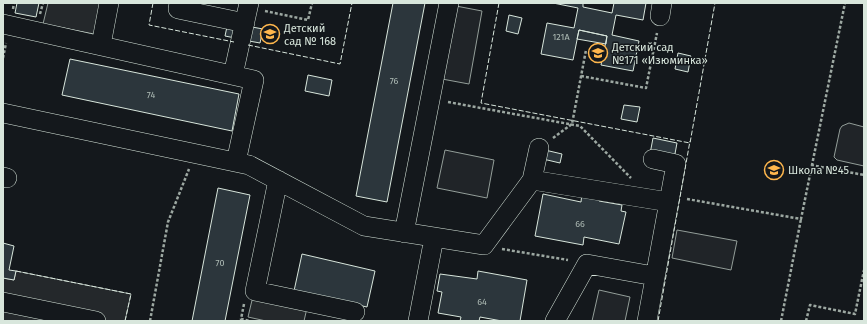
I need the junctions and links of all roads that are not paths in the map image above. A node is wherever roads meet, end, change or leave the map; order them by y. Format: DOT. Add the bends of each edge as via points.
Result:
graph roads {
  1 [pos="109,3"];
  2 [pos="179,3"];
  3 [pos="449,3"];
  4 [pos="248,11"];
  5 [pos="3,24"];
  6 [pos="101,45"];
  7 [pos="234,75"];
  8 [pos="3,112"];
  9 [pos="539,148"];
  10 [pos="653,159"];
  11 [pos="236,162"];
  12 [pos="278,180"];
  13 [pos="532,180"];
  14 [pos="669,199"];
  15 [pos="404,233"];
  16 [pos="434,238"];
  17 [pos="654,276"];
  18 [pos="3,302"];
  19 [pos="354,312"];
  20 [pos="96,321"];
  21 [pos="418,321"];
  22 [pos="556,321"];
  23 [pos="647,321"];
  1 -- 6 [label="lane"];
  2 -- 4 [label="lane" via="178,9"];
  3 -- 15 [label="lane"];
  4 -- 7 [label="lane"];
  5 -- 6 [label="lane"];
  6 -- 7 [label="lane"];
  7 -- 11 [label="lane" via="254,80"];
  8 -- 11 [label="lane"];
  9 -- 13 [label="lane"];
  10 -- 14 [label="lane" via="676,164"];
  11 -- 12 [label="lane" via="249,165"];
  12 -- 15 [label="lane" via="364,226"];
  12 -- 19 [label="lane" via="256,290"];
  13 -- 14 [label="lane"];
  13 -- 16 [label="lane" via="484,246"];
  14 -- 17 [label="lane"];
  15 -- 16 [label="lane"];
  16 -- 21 [label="lane"];
  17 -- 22 [label="lane" via="587,264"];
  17 -- 23 [label="lane"];
  18 -- 20 [label="lane"];
}
